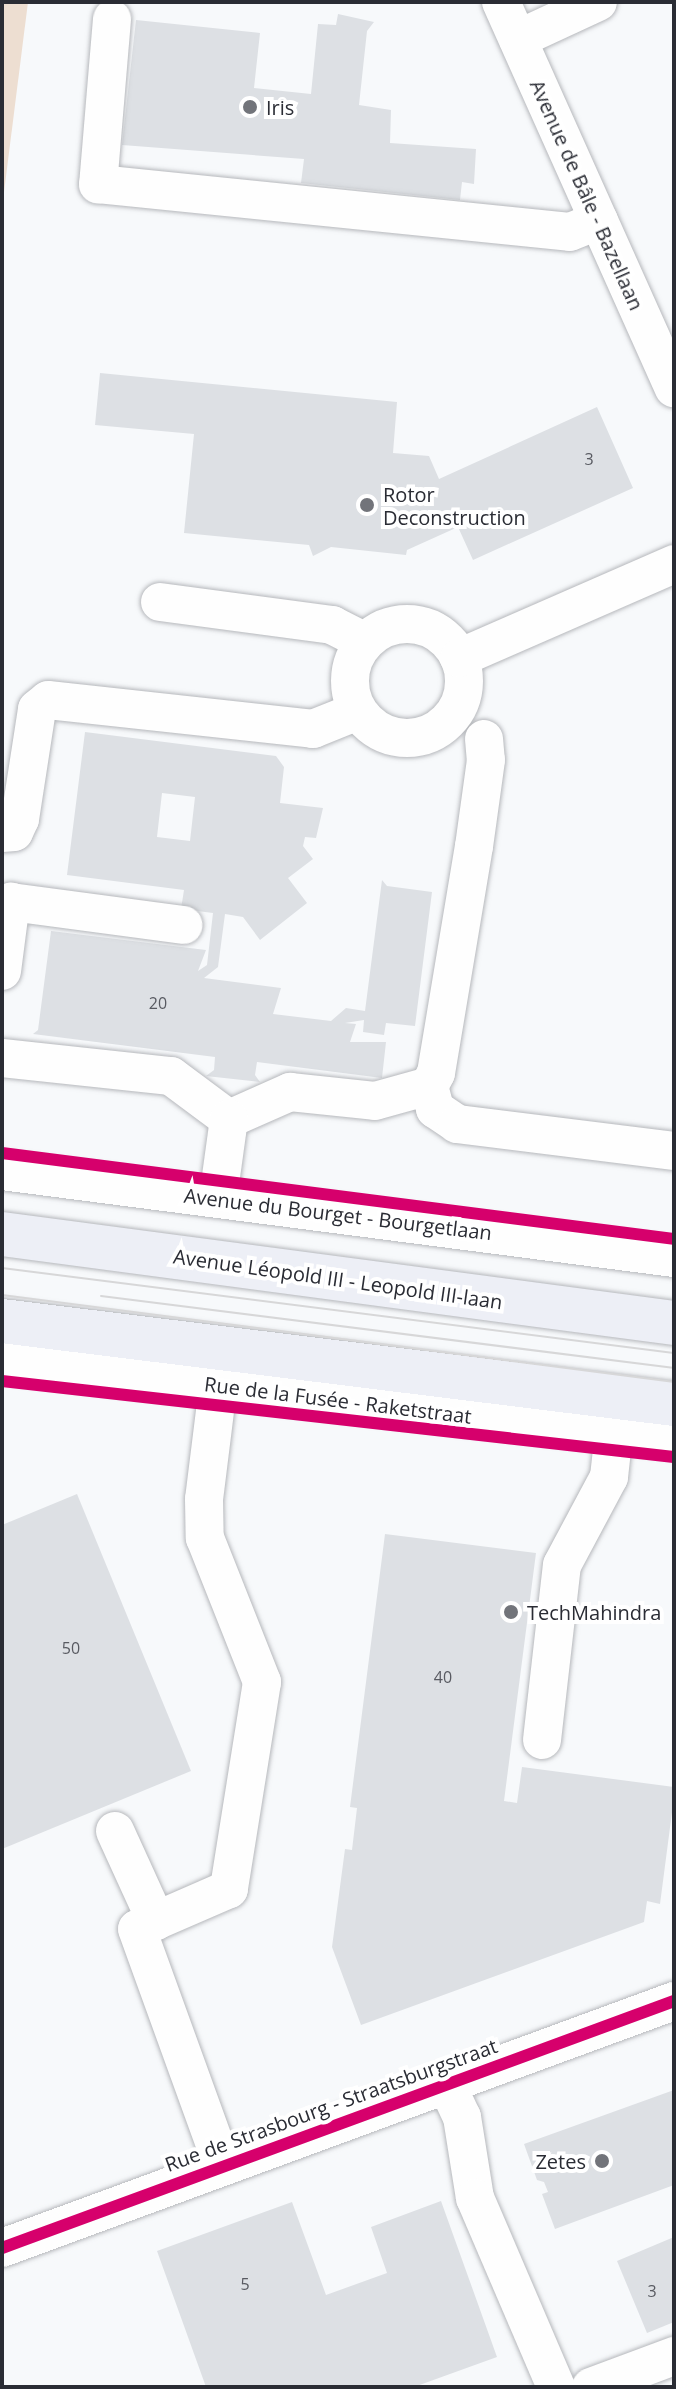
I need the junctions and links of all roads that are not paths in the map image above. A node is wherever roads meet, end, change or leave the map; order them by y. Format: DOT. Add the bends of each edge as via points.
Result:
graph roads {
  1 [pos="501,2"];
  2 [pos="598,2"];
  3 [pos="112,19"];
  4 [pos="518,39"];
  5 [pos="599,220"];
  6 [pos="674,388"];
  7 [pos="674,564"];
  8 [pos="160,602"];
  9 [pos="365,642"];
  10 [pos="459,658"];
  11 [pos="358,711"];
  12 [pos="484,739"];
  13 [pos="2,833"];
  14 [pos="6,902"];
  15 [pos="183,925"];
  16 [pos="2,971"];
  17 [pos="2,1058"];
  18 [pos="429,1086"];
  19 [pos="229,1119"];
  20 [pos="674,1151"];
  21 [pos="2,1171"];
  22 [pos="218,1198"];
  23 [pos="2,1234"];
  24 [pos="674,1258"];
  25 [pos="2,1321"];
  26 [pos="674,1323"];
  27 [pos="2,1362"];
  28 [pos="218,1387"];
  29 [pos="674,1404"];
  30 [pos="614,1432"];
  31 [pos="674,1439"];
  32 [pos="542,1740"];
  33 [pos="115,1831"];
  34 [pos="156,1921"];
  35 [pos="674,2001"];
  36 [pos="446,2083"];
  37 [pos="223,2166"];
  38 [pos="2,2248"];
  39 [pos="674,2356"];
  40 [pos="556,2387"];
  41 [pos="591,2387"];
  1 -- 4 [label="street, Avenue de Bâle - Bazellaan"];
  2 -- 4 [label="street"];
  3 -- 5 [label="street" via="98,184 570,232"];
  4 -- 5 [label="street, Avenue de Bâle - Bazellaan"];
  5 -- 6 [label="street, Avenue de Bâle - Bazellaan"];
  7 -- 10 [label="street"];
  8 -- 9 [label="street" via="332,625"];
  9 -- 10 [label="street" via="389,627 416,625 434,631"];
  9 -- 11 [label="street" via="350,675"];
  10 -- 11 [label="street" via="462,698 452,716 427,735 381,732"];
  11 -- 13 [label="street" via="313,729 48,700 37,709 20,819 14,832"];
  12 -- 18 [label="street" via="474,846 436,1073"];
  14 -- 15 [label="street"];
  14 -- 16 [label="street"];
  17 -- 19 [label="street" via="171,1076"];
  18 -- 19 [label="street" via="375,1101 290,1092"];
  18 -- 20 [label="street" via="435,1109 457,1124"];
  19 -- 22 [label="street"];
  21 -- 22 [label="street, Avenue du Bourget - Bourgetlaan"];
  22 -- 24 [label="street, Avenue du Bourget - Bourgetlaan"];
  23 -- 26 [label="main road, Avenue Léopold III - Leopold III-laan"];
  25 -- 29 [label="main road"];
  27 -- 28 [label="street, Rue de la Fusée - Raketstraat"];
  28 -- 30 [label="street, Rue de la Fusée - Raketstraat"];
  28 -- 34 [label="street" via="204,1499 205,1538 262,1682 229,1889"];
  30 -- 31 [label="street, Rue de la Fusée - Raketstraat"];
  30 -- 32 [label="street" via="609,1477 562,1565"];
  33 -- 34 [label="street"];
  34 -- 37 [label="street" via="137,1929"];
  35 -- 36 [label="street, Rue de Strasbourg - Straatsburgstraat"];
  36 -- 37 [label="street, Rue de Strasbourg - Straatsburgstraat"];
  36 -- 40 [label="street" via="462,2117 475,2198"];
  37 -- 38 [label="street, Rue de Strasbourg - Straatsburgstraat"];
  39 -- 41 [label="street"];
}
